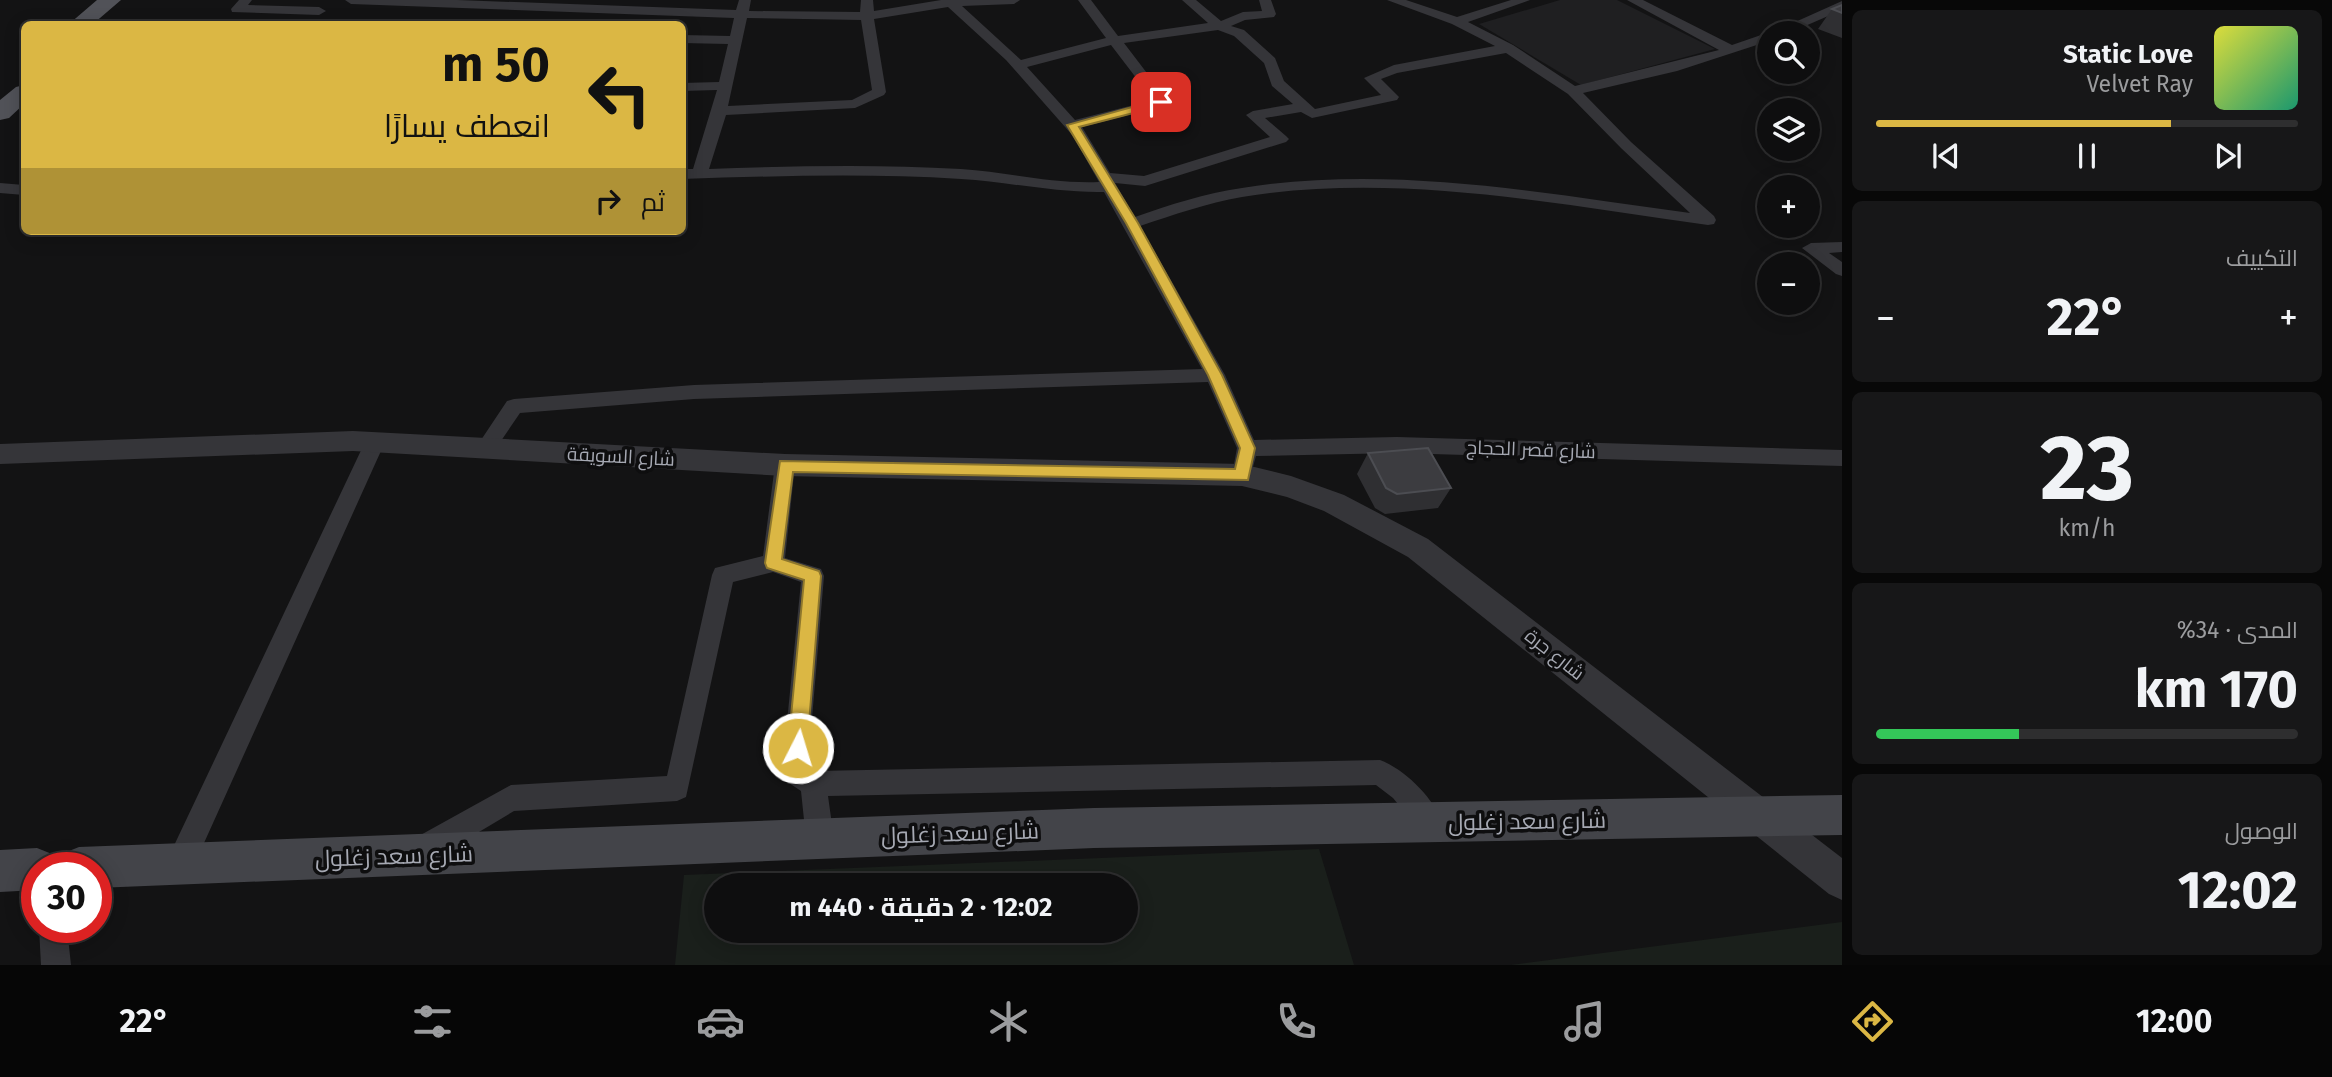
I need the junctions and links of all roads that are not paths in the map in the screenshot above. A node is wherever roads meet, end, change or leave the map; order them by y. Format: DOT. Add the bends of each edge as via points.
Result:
graph roads {
  1 [pos="110,0"];
  2 [pos="132,0"];
  3 [pos="246,0"];
  4 [pos="329,0"];
  5 [pos="351,0"];
  6 [pos="867,0"];
  7 [pos="1014,0"];
  8 [pos="1084,0"];
  9 [pos="1188,0"];
  10 [pos="1265,0"];
  11 [pos="1524,0"];
  12 [pos="1633,0"];
  13 [pos="948,1"];
  14 [pos="1398,1"];
  15 [pos="1842,5"];
  16 [pos="444,6"];
  17 [pos="684,6"];
  18 [pos="745,6"];
  19 [pos="319,11"];
  20 [pos="867,16"];
  21 [pos="618,18"];
  22 [pos="84,21"];
  23 [pos="108,21"];
  24 [pos="311,21"];
  25 [pos="1457,21"];
  26 [pos="1805,21"];
  27 [pos="1219,26"];
  28 [pos="686,39"];
  29 [pos="738,40"];
  30 [pos="1115,40"];
  31 [pos="1757,42"];
  32 [pos="1508,48"];
  33 [pos="1732,51"];
  34 [pos="1018,65"];
  35 [pos="21,74"];
  36 [pos="726,86"];
  37 [pos="686,88"];
  38 [pos="0,92"];
  39 [pos="1573,92"];
  40 [pos="21,95"];
  41 [pos="1304,107"];
  42 [pos="720,111"];
  43 [pos="0,113"];
  44 [pos="1072,125"];
  45 [pos="691,174"];
  46 [pos="1108,182"];
  47 [pos="0,188"];
  48 [pos="21,190"];
  49 [pos="1132,223"];
  50 [pos="1842,247"];
  51 [pos="1842,270"];
  52 [pos="1215,375"];
  53 [pos="375,442"];
  54 [pos="485,449"];
  55 [pos="0,454"];
  56 [pos="1842,458"];
  57 [pos="1245,462"];
  58 [pos="785,465"];
  59 [pos="773,563"];
  60 [pos="813,784"];
  61 [pos="1842,815"];
  62 [pos="1763,817"];
  63 [pos="1430,823"];
  64 [pos="820,839"];
  65 [pos="413,856"];
  66 [pos="180,864"];
  67 [pos="112,867"];
  68 [pos="21,870"];
  69 [pos="0,871"];
  70 [pos="1842,881"];
  71 [pos="54,943"];
  72 [pos="56,965"];
  1 -- 22 [label="main road"];
  2 -- 23 [label="main road"];
  3 -- 19 [label="street" via="237,9"];
  4 -- 19 [label="street"];
  5 -- 16 [label="street"];
  6 -- 20 [label="street"];
  7 -- 13 [label="street"];
  8 -- 30 [label="street"];
  9 -- 27 [label="street"];
  10 -- 27 [label="street" via="1269,13 1243,16"];
  11 -- 25 [label="street"];
  12 -- 33 [label="street"];
  13 -- 20 [label="street"];
  13 -- 34 [label="street"];
  14 -- 25 [label="street"];
  15 -- 26 [label="street"];
  16 -- 21 [label="street"];
  17 -- 18 [label="street"];
  17 -- 21 [label="street"];
  18 -- 20 [label="street" via="790,16"];
  18 -- 29 [label="street"];
  19 -- 24 [label="street"];
  20 -- 42 [label="street" via="880,92 855,104"];
  25 -- 32 [label="street"];
  27 -- 30 [label="street"];
  27 -- 41 [label="street" via="1239,33 1270,61 1277,83"];
  28 -- 29 [label="street"];
  29 -- 36 [label="street"];
  30 -- 34 [label="street"];
  30 -- 44 [label="street" via="1161,102"];
  31 -- 33 [label="street"];
  32 -- 39 [label="street"];
  32 -- 41 [label="street" via="1394,69 1371,78 1392,97 1312,114"];
  33 -- 39 [label="street"];
  34 -- 44 [label="street"];
  35 -- 38 [label="main road"];
  36 -- 37 [label="street"];
  36 -- 42 [label="street"];
  39 -- 49 [label="street" via="1709,220 1459,187 1354,183 1246,191 1193,202"];
  40 -- 43 [label="main road"];
  41 -- 46 [label="street" via="1254,115 1281,139 1145,181"];
  42 -- 45 [label="street"];
  44 -- 46 [label="street"];
  45 -- 46 [label="street" via="860,169 964,174 1069,188"];
  46 -- 49 [label="street"];
  47 -- 48 [label="street"];
  49 -- 52 [label="street"];
  50 -- 51 [label="street" via="1811,248"];
  52 -- 54 [label="street" via="695,393 514,406"];
  52 -- 57 [label="street"];
  53 -- 54 [label="street, شارع السويقة"];
  53 -- 55 [label="street, شارع السويقة"];
  53 -- 66 [label="street"];
  54 -- 58 [label="street, شارع السويقة"];
  56 -- 57 [label="street, شارع قصر الحجاج" via="1397,445"];
  57 -- 58 [label="street, شارع السويقة"];
  57 -- 62 [label="street, شارع جرة" via="1282,483 1320,495 1418,548"];
  58 -- 59 [label="street"];
  59 -- 60 [label="street" via="813,576 796,772"];
  59 -- 65 [label="street" via="723,575 677,788 511,798"];
  60 -- 63 [label="street" via="1380,772 1402,789"];
  60 -- 64 [label="street"];
  61 -- 62 [label="main road, شارع سعد زغلول"];
  62 -- 63 [label="main road, شارع سعد زغلول"];
  62 -- 70 [label="street, شارع جرة"];
  63 -- 64 [label="main road, شارع سعد زغلول" via="1094,828"];
  64 -- 65 [label="main road, شارع سعد زغلول"];
  65 -- 66 [label="main road, شارع سعد زغلول"];
  66 -- 67 [label="main road, شارع سعد زغلول"];
  68 -- 69 [label="main road"];
  71 -- 72 [label="street"];
}
